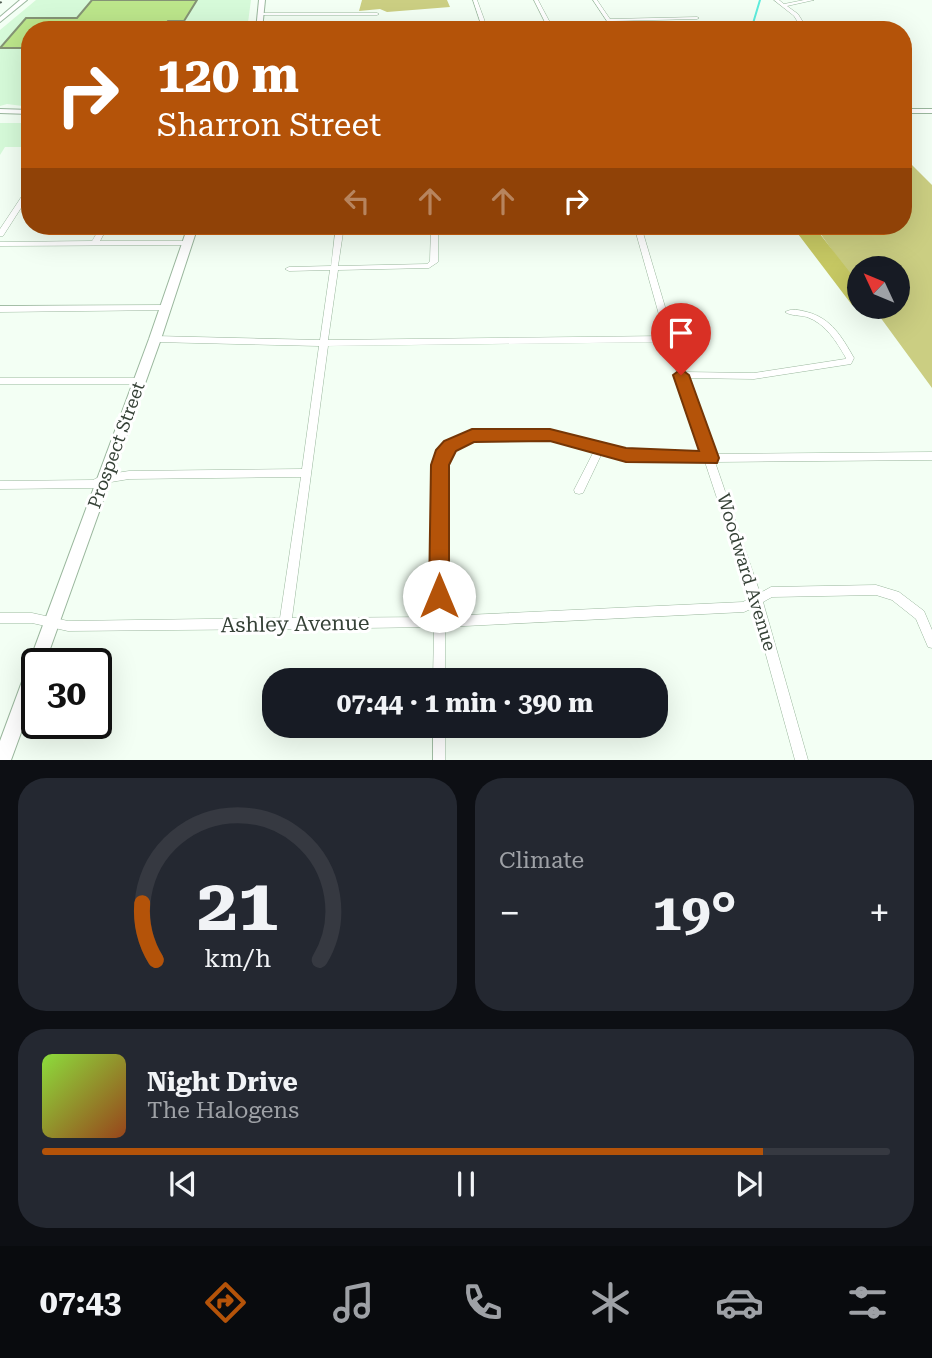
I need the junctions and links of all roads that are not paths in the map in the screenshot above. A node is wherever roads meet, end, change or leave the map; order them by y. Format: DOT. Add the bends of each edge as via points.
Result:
graph roads {
  1 [pos="24,0"];
  2 [pos="262,0"];
  3 [pos="475,0"];
  4 [pos="536,0"];
  5 [pos="595,0"];
  6 [pos="776,0"];
  7 [pos="812,0"];
  8 [pos="784,5"];
  9 [pos="260,14"];
  10 [pos="377,14"];
  11 [pos="697,18"];
  12 [pos="0,20"];
  13 [pos="609,20"];
  14 [pos="260,21"];
  15 [pos="483,21"];
  16 [pos="547,21"];
  17 [pos="800,21"];
  18 [pos="0,111"];
  19 [pos="912,111"];
  20 [pos="932,111"];
  21 [pos="21,112"];
  22 [pos="0,118"];
  23 [pos="21,118"];
  24 [pos="21,202"];
  25 [pos="0,234"];
  26 [pos="99,235"];
  27 [pos="190,235"];
  28 [pos="338,235"];
  29 [pos="434,235"];
  30 [pos="640,235"];
  31 [pos="95,243"];
  32 [pos="187,243"];
  33 [pos="0,244"];
  34 [pos="333,268"];
  35 [pos="289,269"];
  36 [pos="166,308"];
  37 [pos="0,309"];
  38 [pos="789,312"];
  39 [pos="155,339"];
  40 [pos="672,339"];
  41 [pos="323,344"];
  42 [pos="681,375"];
  43 [pos="0,381"];
  44 [pos="139,381"];
  45 [pos="600,448"];
  46 [pos="932,456"];
  47 [pos="710,458"];
  48 [pos="306,473"];
  49 [pos="103,479"];
  50 [pos="0,485"];
  51 [pos="579,490"];
  52 [pos="757,601"];
  53 [pos="0,618"];
  54 [pos="53,621"];
  55 [pos="439,622"];
  56 [pos="285,625"];
  57 [pos="932,643"];
  58 [pos="43,648"];
  59 [pos="439,668"];
  60 [pos="21,708"];
  61 [pos="439,738"];
  62 [pos="2,760"];
  63 [pos="439,760"];
  64 [pos="802,760"];
  1 -- 12 [label="street"];
  2 -- 9 [label="street"];
  3 -- 15 [label="street"];
  4 -- 16 [label="street"];
  5 -- 13 [label="street"];
  6 -- 8 [label="street"];
  7 -- 8 [label="street"];
  8 -- 17 [label="street"];
  9 -- 10 [label="street"];
  9 -- 14 [label="street"];
  11 -- 13 [label="street"];
  18 -- 21 [label="street"];
  19 -- 20 [label="street"];
  22 -- 23 [label="main road"];
  24 -- 25 [label="street"];
  26 -- 31 [label="street"];
  27 -- 32 [label="street, Prospect Street"];
  28 -- 34 [label="street"];
  29 -- 34 [label="street" via="434,261 429,266"];
  30 -- 40 [label="street, Woodward Avenue"];
  31 -- 32 [label="street"];
  31 -- 33 [label="street"];
  32 -- 36 [label="street, Prospect Street"];
  34 -- 35 [label="street"];
  34 -- 41 [label="street"];
  36 -- 37 [label="street"];
  36 -- 39 [label="street, Prospect Street"];
  38 -- 42 [label="street" via="822,319 850,358 848,362 754,376"];
  39 -- 41 [label="street"];
  39 -- 44 [label="street, Prospect Street"];
  40 -- 41 [label="street"];
  40 -- 42 [label="street, Woodward Avenue"];
  41 -- 48 [label="street"];
  42 -- 47 [label="street, Woodward Avenue"];
  43 -- 44 [label="street"];
  44 -- 49 [label="street, Prospect Street"];
  45 -- 47 [label="street" via="626,455"];
  45 -- 51 [label="street"];
  45 -- 55 [label="street" via="550,435 517,434 472,435 450,446 440,465"];
  46 -- 47 [label="street"];
  47 -- 52 [label="street, Woodward Avenue"];
  48 -- 49 [label="street"];
  48 -- 56 [label="street"];
  49 -- 50 [label="street" via="94,484"];
  49 -- 54 [label="street, Prospect Street"];
  52 -- 55 [label="street, Ashley Avenue" via="744,607"];
  52 -- 57 [label="street, Ashley Avenue" via="771,592 876,590 895,596 920,615"];
  52 -- 64 [label="street, Woodward Avenue"];
  53 -- 54 [label="street, Ashley Avenue"];
  54 -- 56 [label="street, Ashley Avenue" via="68,626"];
  54 -- 58 [label="main road, Prospect Street"];
  55 -- 56 [label="street, Ashley Avenue"];
  55 -- 59 [label="street"];
  60 -- 62 [label="street, Prospect Street"];
  61 -- 63 [label="street"];
}
